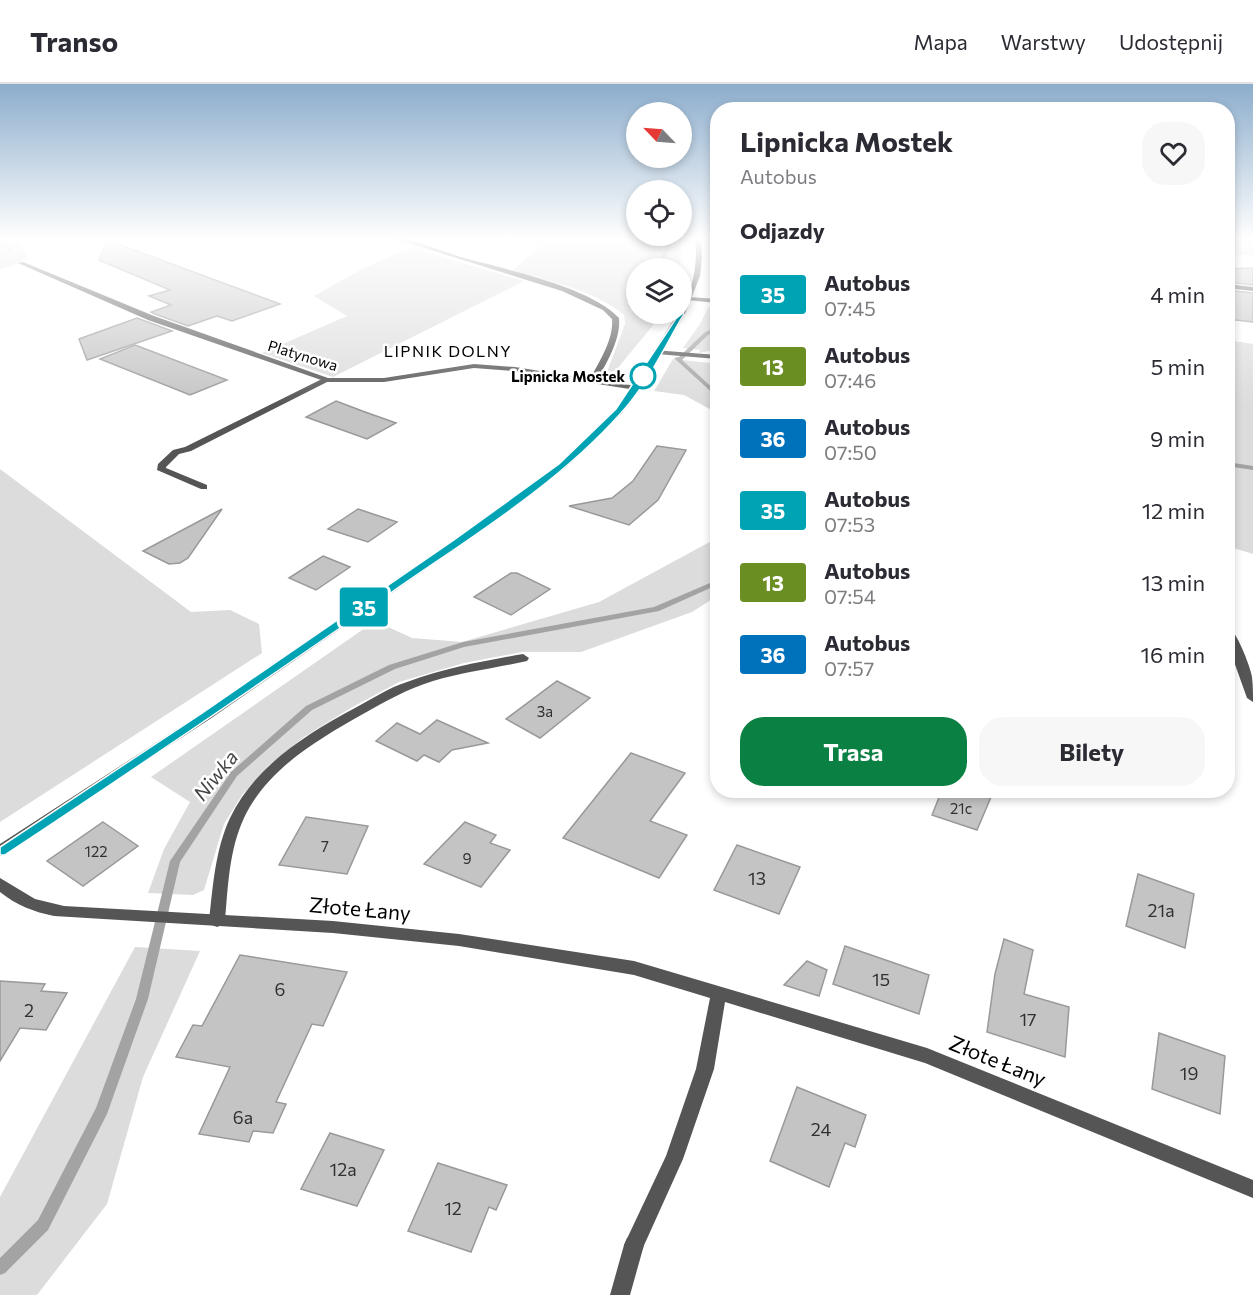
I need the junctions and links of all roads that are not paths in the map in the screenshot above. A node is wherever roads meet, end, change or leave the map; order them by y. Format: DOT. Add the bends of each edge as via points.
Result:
graph roads {
  1 [pos="93,294"];
  2 [pos="570,294"];
  3 [pos="692,299"];
  4 [pos="710,300"];
  5 [pos="674,324"];
  6 [pos="657,352"];
  7 [pos="710,356"];
  8 [pos="327,380"];
  9 [pos="592,382"];
  10 [pos="636,388"];
  11 [pos="204,487"];
  12 [pos="1235,648"];
  13 [pos="523,658"];
  14 [pos="1253,698"];
  15 [pos="0,851"];
  16 [pos="0,884"];
  17 [pos="217,921"];
  18 [pos="719,993"];
  19 [pos="1253,1189"];
  20 [pos="620,1295"];
  1 -- 8 [label="street, Platynowa"];
  2 -- 9 [label="street" via="606,309 616,322"];
  3 -- 4 [label="street"];
  5 -- 6 [label="street"];
  6 -- 7 [label="street"];
  6 -- 10 [label="street"];
  8 -- 9 [label="street, Platynowa" via="394,380 474,366"];
  8 -- 11 [label="street" via="176,452 161,466 162,470"];
  9 -- 10 [label="street, Platynowa"];
  10 -- 15 [label="street" via="600,432 528,491 206,716"];
  12 -- 14 [label="street"];
  13 -- 17 [label="street" via="468,667 398,689 298,748 265,779 237,818 225,851"];
  16 -- 17 [label="street, Złote Łany" via="21,901 40,909"];
  17 -- 18 [label="street, Złote Łany" via="333,927 459,940 634,968"];
  18 -- 19 [label="street, Złote Łany" via="927,1056"];
  18 -- 20 [label="street" via="705,1069 674,1159 634,1245"];
}
